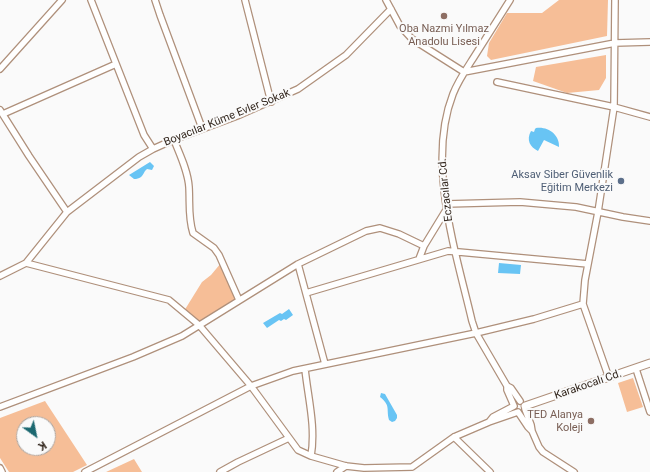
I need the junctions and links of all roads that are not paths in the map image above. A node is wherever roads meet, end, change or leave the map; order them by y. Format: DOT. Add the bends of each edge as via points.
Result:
graph roads {
  1 [pos="62,0"];
  2 [pos="91,0"];
  3 [pos="155,0"];
  4 [pos="245,0"];
  5 [pos="386,0"];
  6 [pos="510,0"];
  7 [pos="615,0"];
  8 [pos="391,9"];
  9 [pos="615,42"];
  10 [pos="650,42"];
  11 [pos="116,64"];
  12 [pos="0,70"];
  13 [pos="464,72"];
  14 [pos="497,82"];
  15 [pos="270,102"];
  16 [pos="614,107"];
  17 [pos="2,112"];
  18 [pos="650,117"];
  19 [pos="202,128"];
  20 [pos="174,140"];
  21 [pos="153,149"];
  22 [pos="446,207"];
  23 [pos="68,212"];
  24 [pos="598,212"];
  25 [pos="650,220"];
  26 [pos="424,246"];
  27 [pos="456,251"];
  28 [pos="419,259"];
  29 [pos="26,263"];
  30 [pos="298,264"];
  31 [pos="588,264"];
  32 [pos="0,276"];
  33 [pos="306,293"];
  34 [pos="239,300"];
  35 [pos="583,304"];
  36 [pos="198,325"];
  37 [pos="476,333"];
  38 [pos="650,363"];
  39 [pos="325,364"];
  40 [pos="636,368"];
  41 [pos="305,369"];
  42 [pos="609,378"];
  43 [pos="251,386"];
  44 [pos="507,386"];
  45 [pos="524,405"];
  46 [pos="514,406"];
  47 [pos="0,407"];
  48 [pos="518,412"];
  49 [pos="650,412"];
  50 [pos="489,422"];
  51 [pos="532,431"];
  52 [pos="454,437"];
  53 [pos="288,438"];
  54 [pos="311,456"];
  55 [pos="346,466"];
  56 [pos="0,468"];
  57 [pos="412,469"];
  58 [pos="2,472"];
  59 [pos="85,472"];
  60 [pos="220,472"];
  61 [pos="337,472"];
  62 [pos="490,472"];
  63 [pos="574,472"];
  1 -- 12 [label="street"];
  2 -- 11 [label="street, Boyacılar Küme Evler Sokak"];
  3 -- 19 [label="street"];
  4 -- 15 [label="street"];
  5 -- 8 [label="street"];
  6 -- 13 [label="street, Eczacılar Cd."];
  7 -- 9 [label="street"];
  8 -- 13 [label="street" via="400,26 412,39"];
  8 -- 15 [label="street, Boyacılar Küme Evler Sokak" via="346,56 298,89"];
  9 -- 10 [label="street"];
  9 -- 13 [label="street"];
  9 -- 16 [label="street"];
  11 -- 17 [label="street"];
  11 -- 21 [label="street, Boyacılar Küme Evler Sokak" via="144,135"];
  13 -- 22 [label="street, Eczacılar Cd." via="445,117 442,164"];
  14 -- 16 [label="street"];
  15 -- 19 [label="street, Boyacılar Küme Evler Sokak"];
  16 -- 18 [label="street"];
  16 -- 24 [label="street"];
  17 -- 23 [label="street"];
  19 -- 20 [label="street, Boyacılar Küme Evler Sokak"];
  20 -- 21 [label="street, Boyacılar Küme Evler Sokak"];
  20 -- 34 [label="street" via="188,177 189,215 193,233 214,248 219,255"];
  21 -- 23 [label="street, Boyacılar Küme Evler Sokak"];
  22 -- 24 [label="street" via="520,202 576,207"];
  22 -- 26 [label="street"];
  22 -- 27 [label="street, Eczacılar Cd."];
  23 -- 29 [label="street, Boyacılar Küme Evler Sokak"];
  24 -- 25 [label="street"];
  24 -- 31 [label="street"];
  26 -- 28 [label="street"];
  26 -- 30 [label="street" via="380,228 366,231"];
  27 -- 28 [label="street"];
  27 -- 31 [label="street"];
  27 -- 37 [label="street, Eczacılar Cd."];
  28 -- 33 [label="street"];
  29 -- 32 [label="street"];
  29 -- 36 [label="street" via="169,300"];
  30 -- 33 [label="street"];
  30 -- 34 [label="street"];
  31 -- 35 [label="street"];
  33 -- 39 [label="street"];
  34 -- 36 [label="street"];
  35 -- 37 [label="street"];
  35 -- 42 [label="street"];
  36 -- 43 [label="street"];
  36 -- 47 [label="street" via="182,336 133,357"];
  37 -- 39 [label="street"];
  37 -- 44 [label="street, Eczacılar Cd."];
  38 -- 40 [label="street, Karakocalı Cd."];
  39 -- 41 [label="street"];
  40 -- 42 [label="street, Karakocalı Cd."];
  40 -- 49 [label="street"];
  41 -- 43 [label="street"];
  41 -- 54 [label="street" via="313,423"];
  42 -- 45 [label="street, Karakocalı Cd."];
  43 -- 53 [label="street"];
  43 -- 59 [label="street"];
  44 -- 45 [label="street"];
  44 -- 46 [label="street"];
  45 -- 46 [label="street" via="517,402"];
  45 -- 48 [label="street" via="523,412"];
  45 -- 51 [label="street"];
  46 -- 48 [label="street"];
  46 -- 50 [label="street" via="493,417"];
  48 -- 50 [label="street"];
  48 -- 51 [label="street"];
  50 -- 52 [label="street"];
  51 -- 63 [label="street" via="543,452"];
  52 -- 57 [label="street"];
  52 -- 62 [label="street"];
  53 -- 54 [label="street" via="298,450"];
  53 -- 60 [label="street"];
  54 -- 55 [label="street"];
  55 -- 57 [label="street"];
  55 -- 61 [label="street"];
  56 -- 58 [label="street"];
}
